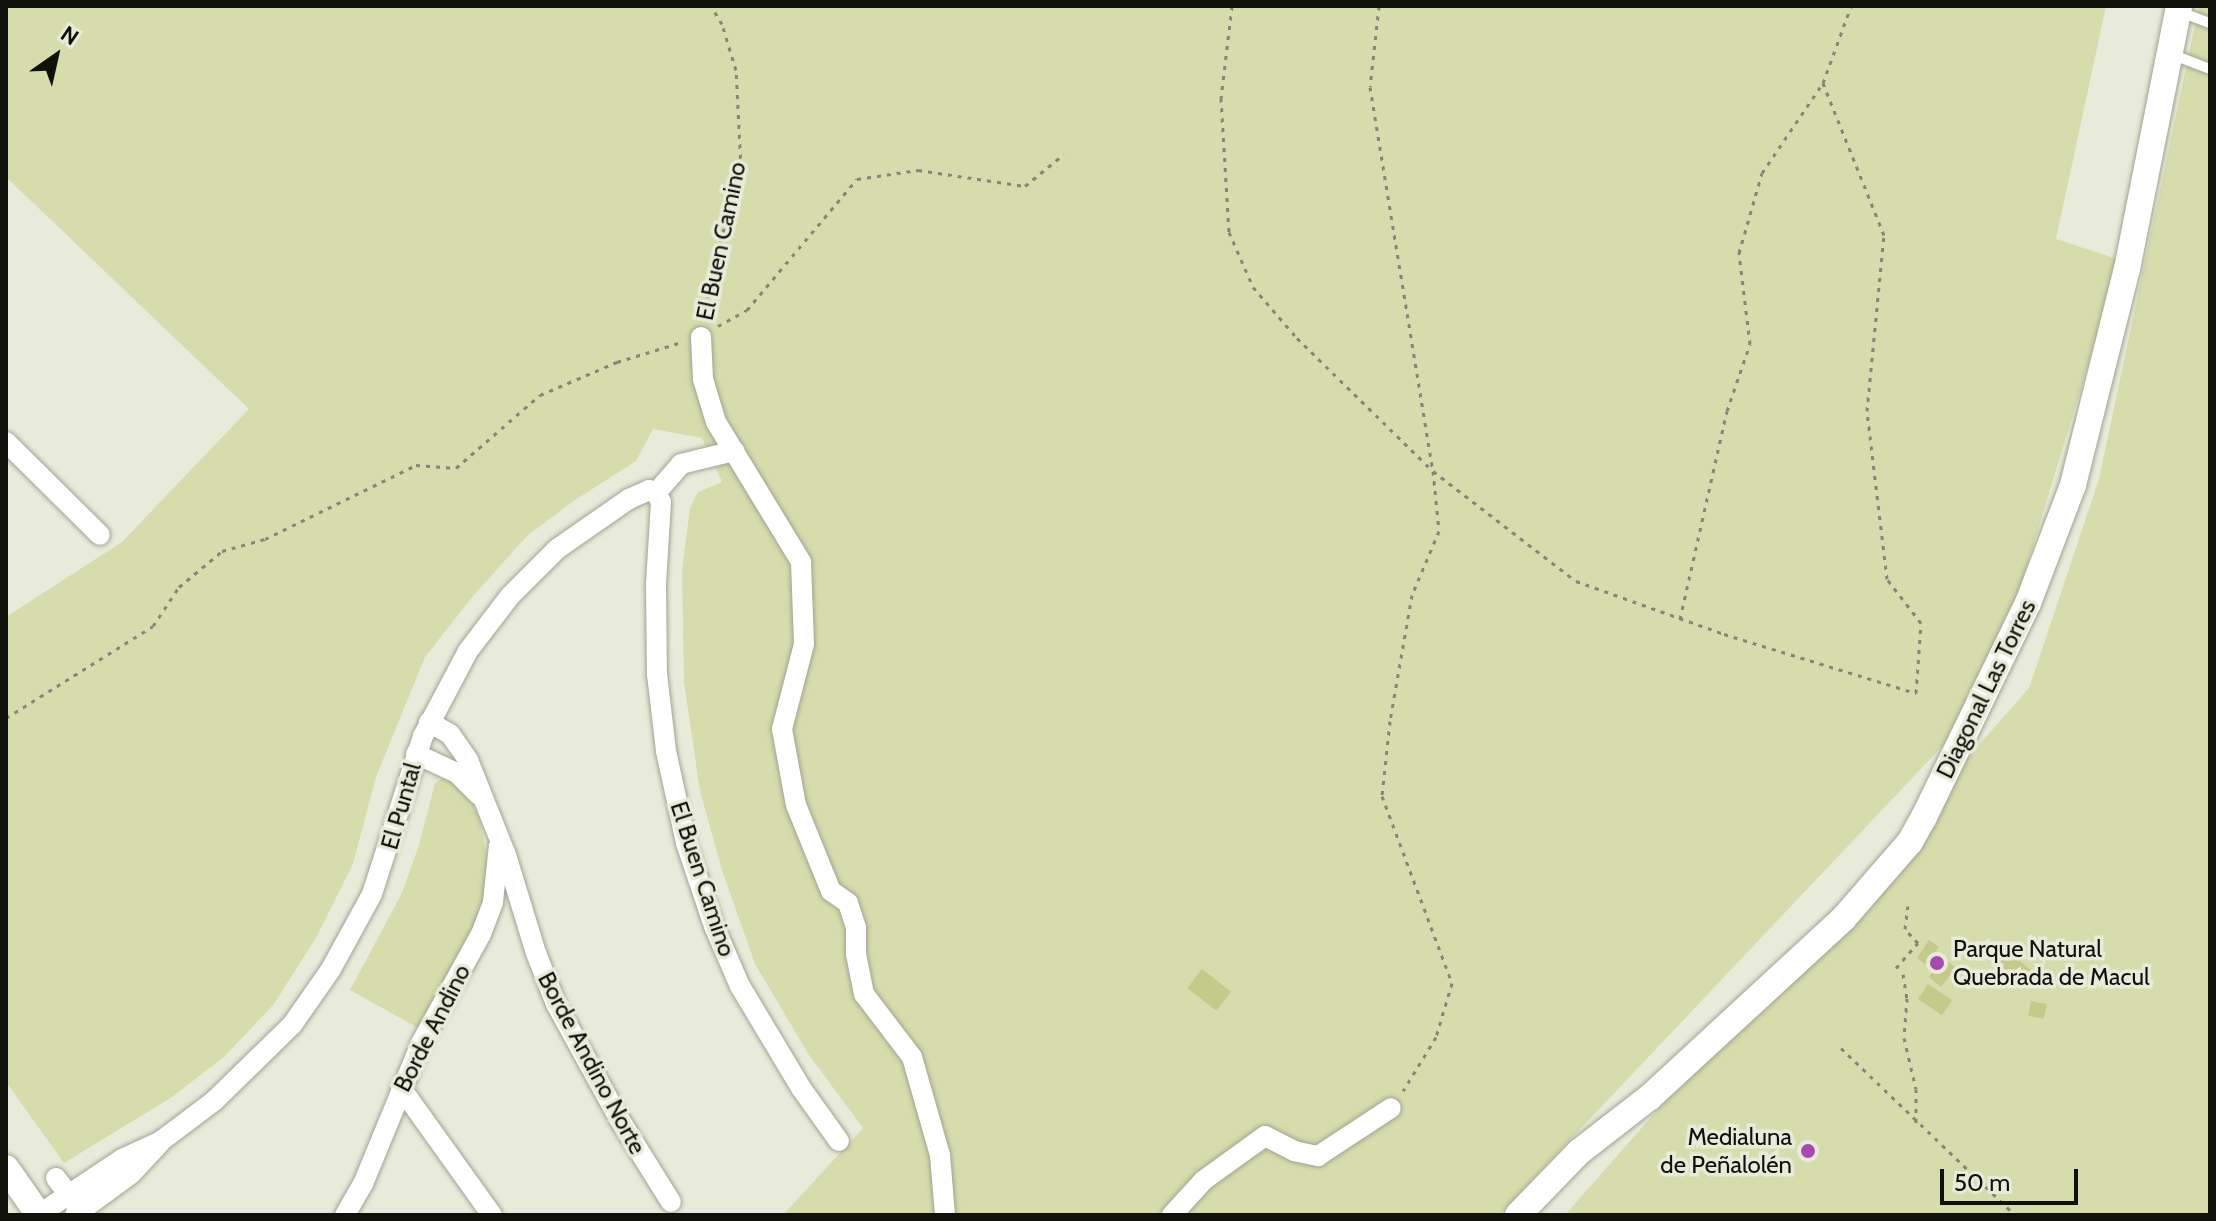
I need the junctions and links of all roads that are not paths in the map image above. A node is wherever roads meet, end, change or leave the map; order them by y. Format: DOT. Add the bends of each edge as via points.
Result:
graph roads {
  1 [pos="2179,9"];
  2 [pos="2210,23"];
  3 [pos="2169,53"];
  4 [pos="2210,69"];
  5 [pos="701,337"];
  6 [pos="6,442"];
  7 [pos="734,451"];
  8 [pos="656,493"];
  9 [pos="100,535"];
  10 [pos="429,722"];
  11 [pos="416,754"];
  12 [pos="483,801"];
  13 [pos="499,836"];
  14 [pos="489,916"];
  15 [pos="525,918"];
  16 [pos="401,1088"];
  17 [pos="1391,1108"];
  18 [pos="839,1141"];
  19 [pos="6,1168"];
  20 [pos="671,1202"];
  21 [pos="72,1203"];
  22 [pos="39,1215"];
  23 [pos="345,1215"];
  24 [pos="492,1215"];
  25 [pos="945,1215"];
  26 [pos="1172,1215"];
  27 [pos="1518,1215"];
  1 -- 2 [label="lane"];
  1 -- 3 [label="street, Diagonal Las Torres"];
  3 -- 4 [label="lane"];
  3 -- 27 [label="street, Diagonal Las Torres" via="2127,269 2073,485 2028,603 1924,817 1903,850 1843,919 1650,1097 1579,1152"];
  5 -- 7 [label="street" via="703,379 716,422"];
  6 -- 9 [label="street"];
  7 -- 8 [label="street" via="681,464"];
  7 -- 25 [label="street" via="801,562 804,644 782,729 796,805 831,891 848,903 864,994 912,1057 940,1155"];
  8 -- 10 [label="street, El Puntal" via="649,490 616,506 525,578 468,651"];
  8 -- 18 [label="street, El Buen Camino" via="661,502 658,685 686,843 740,986"];
  10 -- 11 [label="street, El Puntal"];
  10 -- 12 [label="street" via="459,746"];
  11 -- 12 [label="street" via="457,773"];
  11 -- 21 [label="street, El Puntal" via="372,894 319,989 260,1060 214,1101 161,1141 122,1159"];
  12 -- 13 [label="street, Borde Andino Norte"];
  13 -- 14 [label="street, Borde Andino"];
  13 -- 15 [label="street, Borde Andino Norte"];
  14 -- 15 [label="street" via="509,910"];
  14 -- 16 [label="street, Borde Andino"];
  15 -- 20 [label="street, Borde Andino Norte" via="556,1004"];
  16 -- 23 [label="street, Borde Andino"];
  16 -- 24 [label="street"];
  17 -- 26 [label="street" via="1318,1156 1265,1136 1204,1180"];
  19 -- 22 [label="street"];
  21 -- 22 [label="street, El Puntal"];
}
